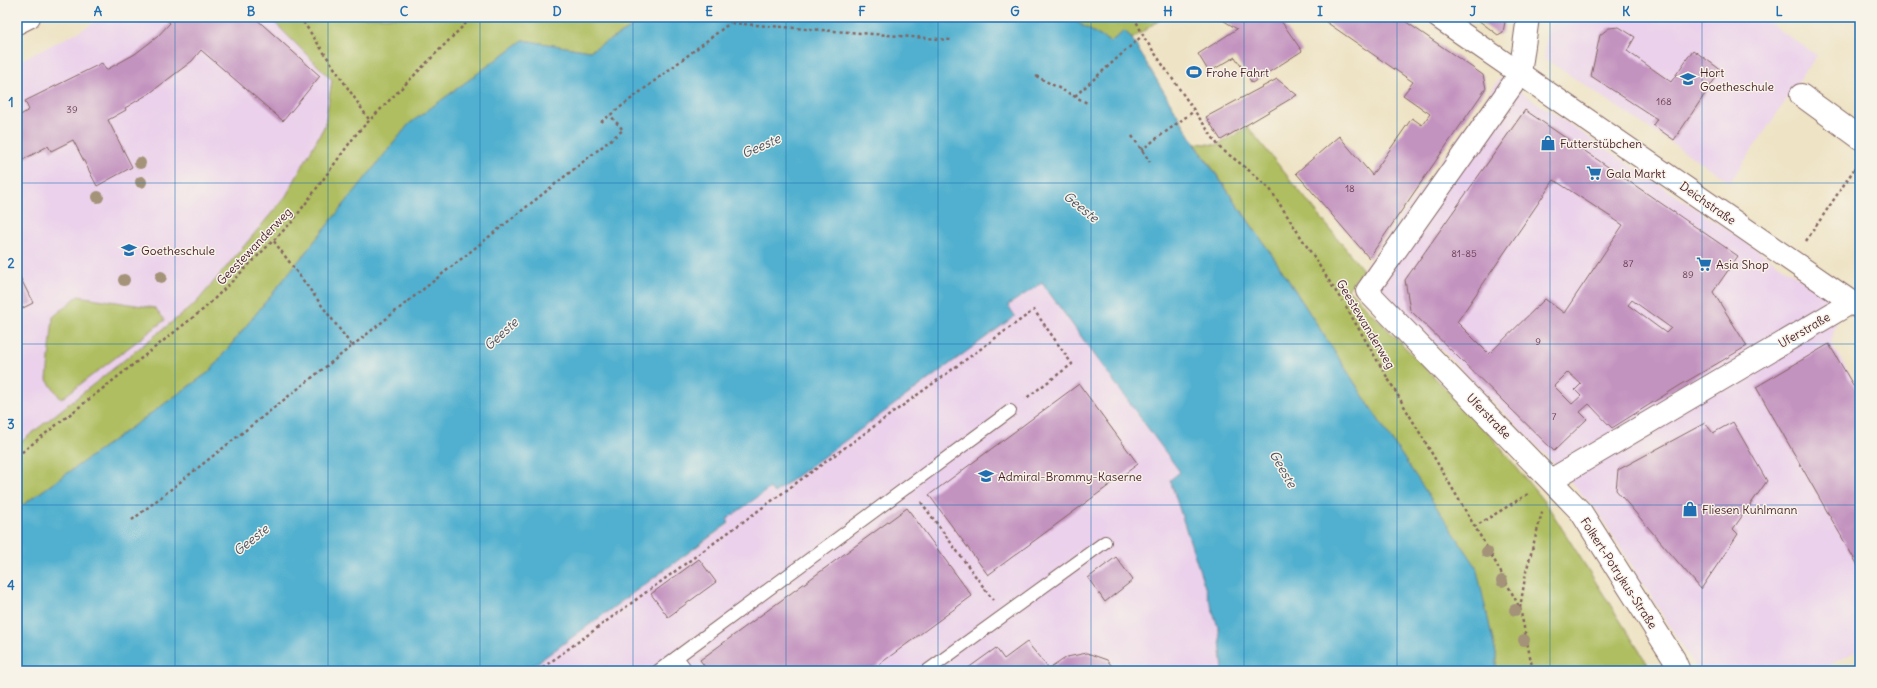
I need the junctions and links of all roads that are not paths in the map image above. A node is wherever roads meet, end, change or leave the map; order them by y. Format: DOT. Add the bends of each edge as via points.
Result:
graph roads {
  1 [pos="29,17"];
  2 [pos="1438,17"];
  3 [pos="1528,17"];
  4 [pos="17,23"];
  5 [pos="1520,74"];
  6 [pos="1800,95"];
  7 [pos="1860,138"];
  8 [pos="1856,305"];
  9 [pos="1010,411"];
  10 [pos="1551,480"];
  11 [pos="1106,542"];
  12 [pos="677,657"];
  13 [pos="658,671"];
  14 [pos="687,671"];
  15 [pos="927,671"];
  16 [pos="1679,671"];
  1 -- 4 [label="street"];
  2 -- 5 [label="street, Deichstraße"];
  3 -- 5 [label="street"];
  5 -- 8 [label="street, Deichstraße"];
  5 -- 10 [label="street, Uferstraße" via="1367,291"];
  6 -- 7 [label="street"];
  8 -- 10 [label="street, Uferstraße"];
  9 -- 12 [label="lane"];
  10 -- 16 [label="street, Folkert-Potrykus-Straße" via="1581,512 1674,659"];
  11 -- 15 [label="lane"];
  12 -- 13 [label="lane"];
  12 -- 14 [label="lane"];
}
